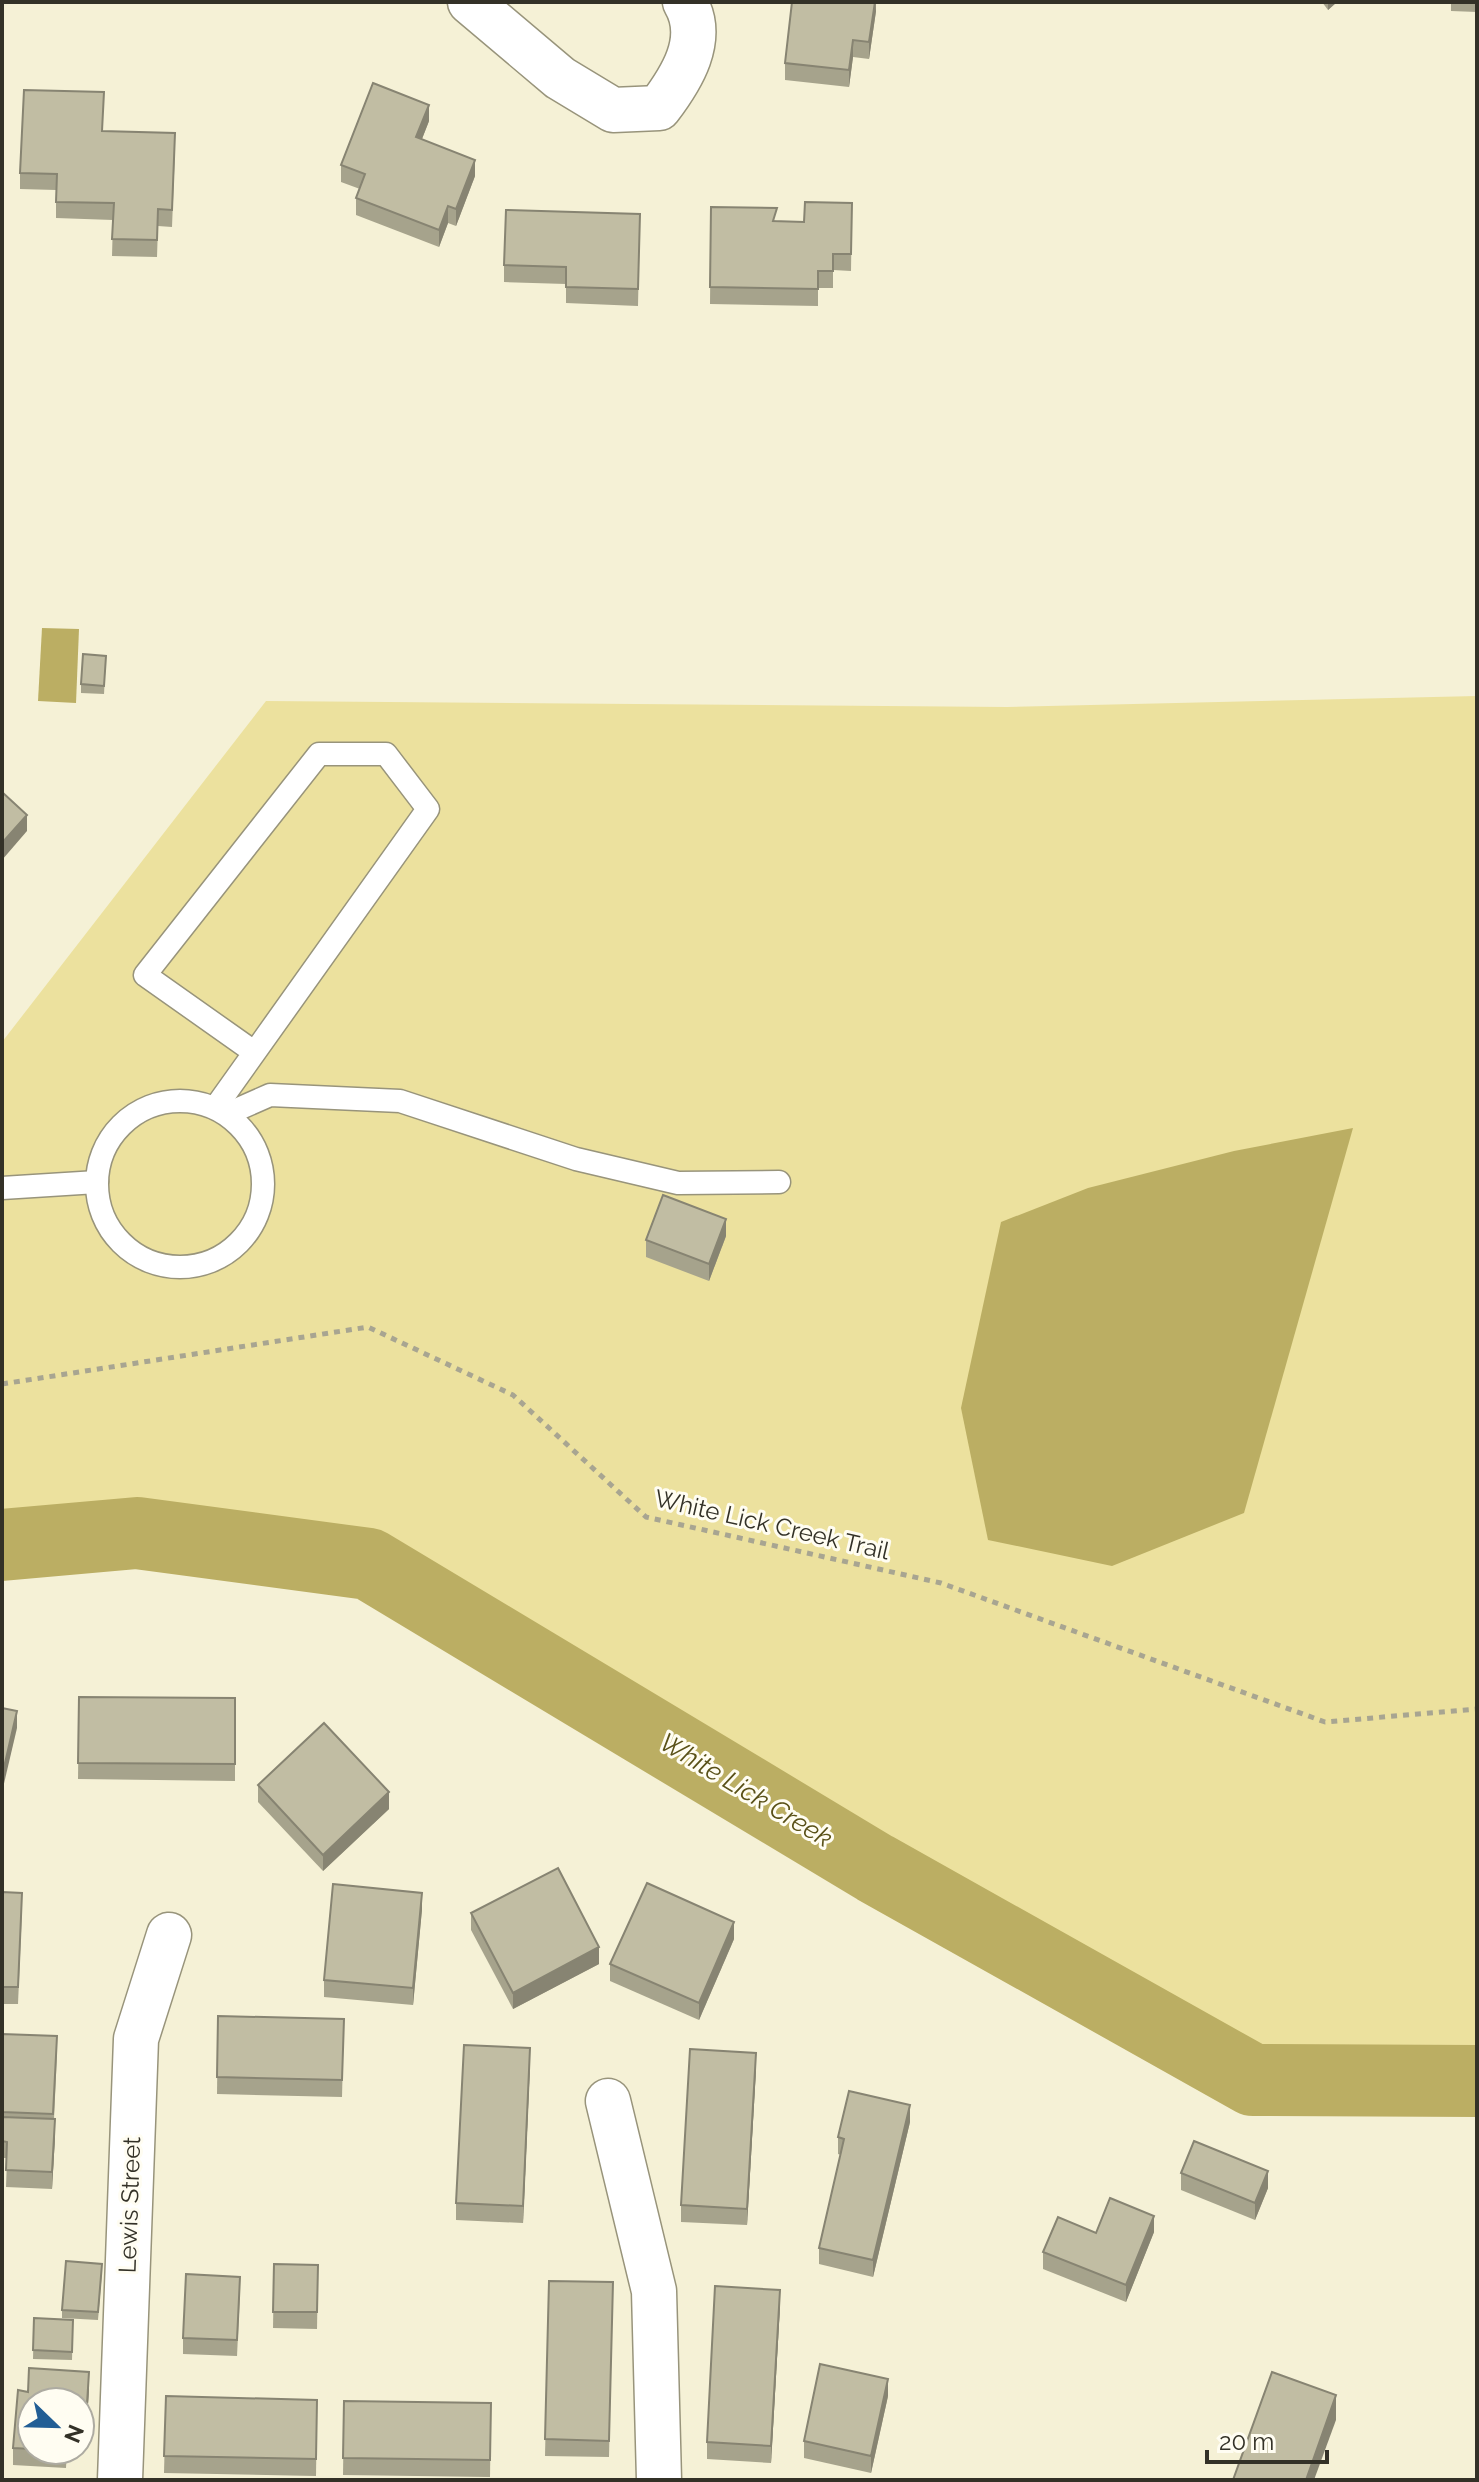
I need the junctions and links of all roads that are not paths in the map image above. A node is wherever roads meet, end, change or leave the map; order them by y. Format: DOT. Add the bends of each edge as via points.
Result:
graph roads {
  1 [pos="470,2"];
  2 [pos="685,2"];
  3 [pos="254,1052"];
  4 [pos="221,1111"];
  5 [pos="97,1182"];
  6 [pos="779,1182"];
  7 [pos="2,1188"];
  8 [pos="169,1935"];
  9 [pos="608,2101"];
  10 [pos="120,2480"];
  11 [pos="659,2480"];
  1 -- 2 [label="street" via="560,78 613,110 659,108 683,76 692,44 691,12"];
  3 -- 3 [label="lane" via="428,809 386,754 319,754 145,975"];
  3 -- 4 [label="lane"];
  4 -- 5 [label="lane" via="174,1099 146,1106 123,1121 106,1144"];
  4 -- 5 [label="lane" via="247,1133 264,1184 259,1211 246,1235 226,1254 174,1268 147,1262 124,1247 106,1225"];
  4 -- 6 [label="lane" via="270,1095 400,1101 576,1159 678,1183"];
  5 -- 7 [label="lane"];
  8 -- 10 [label="street, Lewis Street" via="136,2039"];
  9 -- 11 [label="street" via="654,2291"];
}
